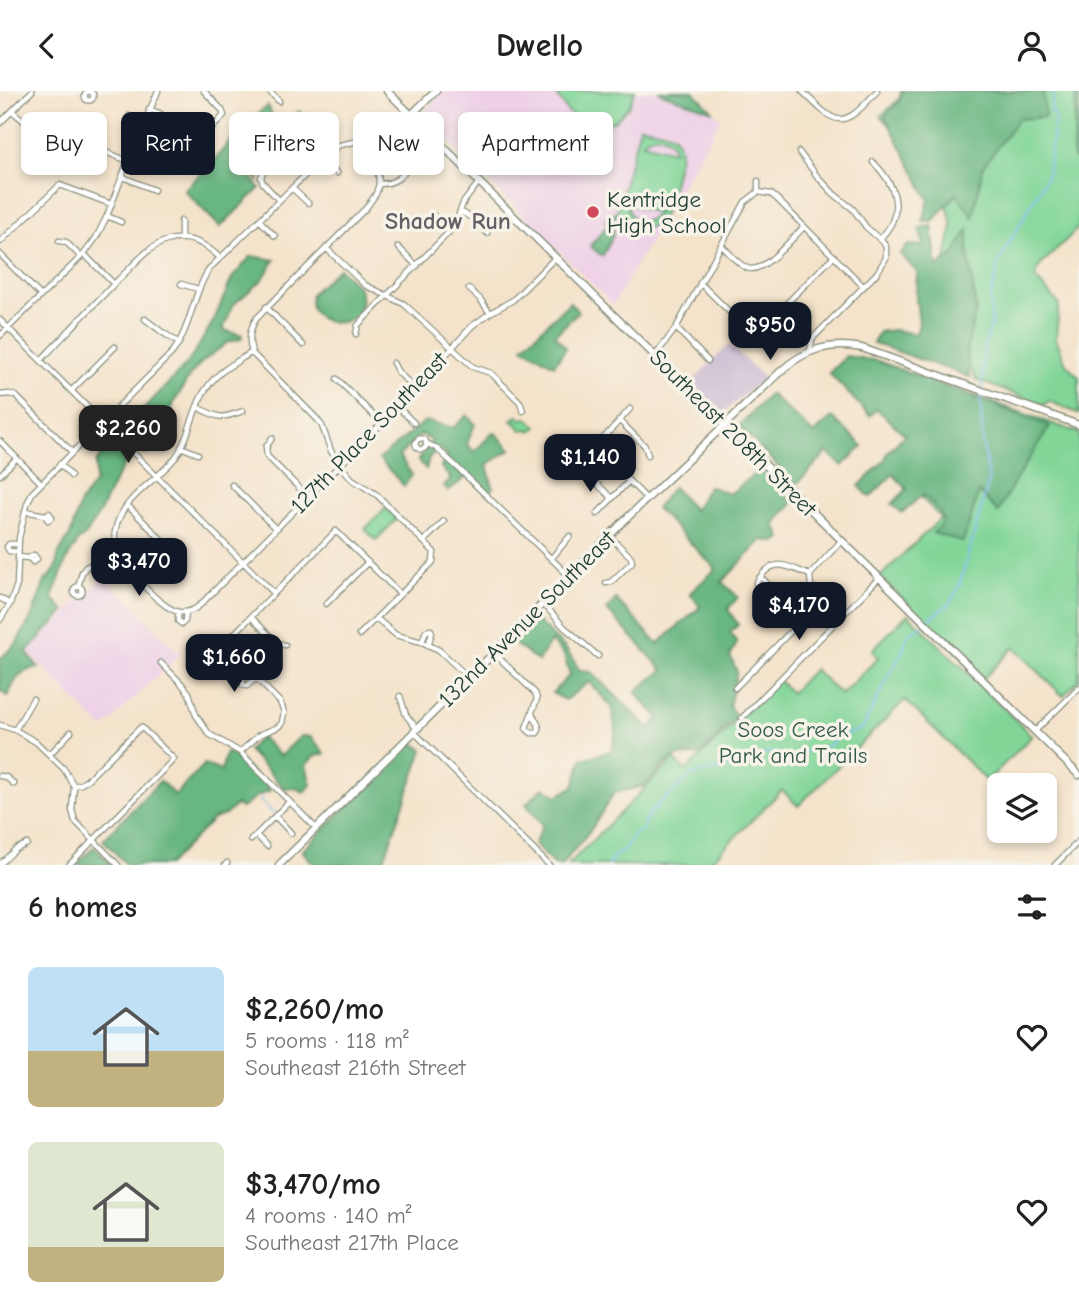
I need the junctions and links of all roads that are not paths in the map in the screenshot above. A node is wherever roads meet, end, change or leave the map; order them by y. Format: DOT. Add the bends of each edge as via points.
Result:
graph roads {
  1 [pos="33,91"];
  2 [pos="158,91"];
  3 [pos="204,91"];
  4 [pos="269,91"];
  5 [pos="387,91"];
  6 [pos="436,91"];
  7 [pos="802,91"];
  8 [pos="877,91"];
  9 [pos="279,101"];
  10 [pos="149,109"];
  11 [pos="12,111"];
  12 [pos="148,112"];
  13 [pos="156,112"];
  14 [pos="408,112"];
  15 [pos="414,112"];
  16 [pos="21,120"];
  17 [pos="0,123"];
  18 [pos="215,125"];
  19 [pos="444,148"];
  20 [pos="799,152"];
  21 [pos="873,162"];
  22 [pos="262,175"];
  23 [pos="305,175"];
  24 [pos="378,175"];
  25 [pos="402,175"];
  26 [pos="123,177"];
  27 [pos="758,181"];
  28 [pos="479,182"];
  29 [pos="379,184"];
  30 [pos="292,188"];
  31 [pos="154,190"];
  32 [pos="758,192"];
  33 [pos="279,200"];
  34 [pos="308,203"];
  35 [pos="111,204"];
  36 [pos="460,211"];
  37 [pos="433,215"];
  38 [pos="107,216"];
  39 [pos="259,220"];
  40 [pos="181,221"];
  41 [pos="121,222"];
  42 [pos="804,227"];
  43 [pos="449,232"];
  44 [pos="487,233"];
  45 [pos="275,236"];
  46 [pos="181,239"];
  47 [pos="880,239"];
  48 [pos="59,241"];
  49 [pos="0,242"];
  50 [pos="721,246"];
  51 [pos="398,247"];
  52 [pos="326,248"];
  53 [pos="0,254"];
  54 [pos="82,255"];
  55 [pos="834,256"];
  56 [pos="220,258"];
  57 [pos="555,258"];
  58 [pos="417,266"];
  59 [pos="700,283"];
  60 [pos="114,284"];
  61 [pos="181,284"];
  62 [pos="863,286"];
  63 [pos="198,289"];
  64 [pos="469,289"];
  65 [pos="387,295"];
  66 [pos="41,296"];
  67 [pos="267,307"];
  68 [pos="490,313"];
  69 [pos="145,319"];
  70 [pos="0,320"];
  71 [pos="8,328"];
  72 [pos="676,328"];
  73 [pos="758,329"];
  74 [pos="356,334"];
  75 [pos="0,337"];
  76 [pos="762,342"];
  77 [pos="180,343"];
  78 [pos="303,345"];
  79 [pos="115,347"];
  80 [pos="452,347"];
  81 [pos="810,351"];
  82 [pos="252,352"];
  83 [pos="654,356"];
  84 [pos="41,360"];
  85 [pos="708,361"];
  86 [pos="393,363"];
  87 [pos="337,379"];
  88 [pos="415,389"];
  89 [pos="71,391"];
  90 [pos="0,395"];
  91 [pos="197,407"];
  92 [pos="398,407"];
  93 [pos="629,409"];
  94 [pos="243,411"];
  95 [pos="523,411"];
  96 [pos="619,420"];
  97 [pos="102,422"];
  98 [pos="414,423"];
  99 [pos="382,424"];
  100 [pos="724,425"];
  101 [pos="1079,425"];
  102 [pos="272,438"];
  103 [pos="0,441"];
  104 [pos="426,443"];
  105 [pos="181,447"];
  106 [pos="72,452"];
  107 [pos="198,454"];
  108 [pos="648,455"];
  109 [pos="604,457"];
  110 [pos="17,459"];
  111 [pos="60,464"];
  112 [pos="340,465"];
  113 [pos="0,475"];
  114 [pos="71,476"];
  115 [pos="158,476"];
  116 [pos="629,481"];
  117 [pos="41,483"];
  118 [pos="232,485"];
  119 [pos="308,498"];
  120 [pos="612,498"];
  121 [pos="647,499"];
  122 [pos="127,505"];
  123 [pos="25,511"];
  124 [pos="597,514"];
  125 [pos="45,515"];
  126 [pos="444,520"];
  127 [pos="276,530"];
  128 [pos="570,536"];
  129 [pos="609,536"];
  130 [pos="424,541"];
  131 [pos="841,541"];
  132 [pos="18,544"];
  133 [pos="119,552"];
  134 [pos="18,554"];
  135 [pos="179,557"];
  136 [pos="30,558"];
  137 [pos="551,559"];
  138 [pos="244,562"];
  139 [pos="368,562"];
  140 [pos="810,575"];
  141 [pos="569,576"];
  142 [pos="759,578"];
  143 [pos="879,578"];
  144 [pos="606,583"];
  145 [pos="78,587"];
  146 [pos="274,593"];
  147 [pos="400,594"];
  148 [pos="0,598"];
  149 [pos="543,603"];
  150 [pos="10,604"];
  151 [pos="326,604"];
  152 [pos="251,617"];
  153 [pos="376,618"];
  154 [pos="0,619"];
  155 [pos="359,635"];
  156 [pos="422,642"];
  157 [pos="285,645"];
  158 [pos="428,645"];
  159 [pos="229,648"];
  160 [pos="215,653"];
  161 [pos="494,653"];
  162 [pos="598,656"];
  163 [pos="161,663"];
  164 [pos="250,672"];
  165 [pos="256,678"];
  166 [pos="469,678"];
  167 [pos="735,688"];
  168 [pos="1079,688"];
  169 [pos="400,696"];
  170 [pos="33,699"];
  171 [pos="532,714"];
  172 [pos="742,718"];
  173 [pos="0,725"];
  174 [pos="15,730"];
  175 [pos="416,731"];
  176 [pos="1035,731"];
  177 [pos="71,732"];
  178 [pos="240,752"];
  179 [pos="50,754"];
  180 [pos="1079,775"];
  181 [pos="0,776"];
  182 [pos="14,784"];
  183 [pos="74,786"];
  184 [pos="289,802"];
  185 [pos="275,816"];
  186 [pos="316,828"];
  187 [pos="291,833"];
  188 [pos="256,835"];
  189 [pos="251,840"];
  190 [pos="93,841"];
  191 [pos="1079,841"];
  192 [pos="27,843"];
  193 [pos="267,846"];
  194 [pos="0,864"];
  195 [pos="69,865"];
  196 [pos="118,865"];
  197 [pos="279,865"];
  198 [pos="549,865"];
  199 [pos="1055,865"];
  1 -- 11 [label="street"];
  2 -- 10 [label="street"];
  3 -- 18 [label="street" via="222,110"];
  4 -- 9 [label="street"];
  5 -- 14 [label="main road, Southeast 208th Street"];
  6 -- 15 [label="main road"];
  7 -- 8 [label="street" via="835,119 858,112"];
  10 -- 12 [label="street"];
  10 -- 13 [label="street"];
  11 -- 16 [label="street"];
  11 -- 17 [label="street"];
  19 -- 28 [label="main road, Southeast 208th Street"];
  20 -- 47 [label="street"];
  21 -- 47 [label="street" via="891,184 894,197 893,219"];
  22 -- 33 [label="street" via="263,183"];
  23 -- 30 [label="street"];
  24 -- 29 [label="street"];
  25 -- 29 [label="street" via="390,184"];
  26 -- 31 [label="street"];
  26 -- 35 [label="street"];
  27 -- 32 [label="street"];
  28 -- 36 [label="street"];
  28 -- 57 [label="main road, Southeast 208th Street"];
  29 -- 52 [label="street" via="369,205"];
  30 -- 33 [label="street"];
  30 -- 34 [label="street"];
  32 -- 42 [label="street" via="771,194"];
  32 -- 50 [label="street" via="745,202"];
  33 -- 39 [label="street"];
  35 -- 38 [label="street"];
  35 -- 49 [label="street" via="60,185"];
  36 -- 43 [label="street"];
  36 -- 44 [label="street"];
  37 -- 43 [label="street"];
  38 -- 41 [label="street"];
  38 -- 54 [label="street"];
  39 -- 45 [label="street"];
  39 -- 56 [label="street"];
  40 -- 46 [label="street"];
  42 -- 50 [label="street" via="765,265 753,270"];
  42 -- 55 [label="street"];
  43 -- 58 [label="street"];
  46 -- 56 [label="street" via="200,242"];
  46 -- 60 [label="street" via="150,249"];
  47 -- 62 [label="street, 132nd Avenue Southeast" via="886,247 884,263"];
  48 -- 54 [label="street"];
  50 -- 59 [label="street"];
  51 -- 58 [label="street"];
  52 -- 65 [label="street" via="365,285"];
  52 -- 67 [label="street"];
  53 -- 66 [label="street"];
  54 -- 60 [label="street"];
  54 -- 66 [label="street"];
  55 -- 62 [label="street"];
  55 -- 73 [label="street"];
  56 -- 63 [label="street"];
  57 -- 68 [label="street, 127th Place Southeast" via="513,300"];
  57 -- 83 [label="main road, Southeast 208th Street"];
  58 -- 65 [label="street"];
  59 -- 72 [label="street"];
  59 -- 73 [label="street" via="744,326"];
  60 -- 84 [label="street"];
  61 -- 63 [label="street"];
  62 -- 81 [label="street, 132nd Avenue Southeast" via="812,339"];
  63 -- 77 [label="street"];
  64 -- 68 [label="street"];
  65 -- 74 [label="street" via="358,325"];
  65 -- 80 [label="street" via="404,304"];
  66 -- 71 [label="street"];
  67 -- 78 [label="street"];
  67 -- 82 [label="street" via="251,326"];
  68 -- 80 [label="street, 127th Place Southeast"];
  69 -- 77 [label="street"];
  70 -- 71 [label="street"];
  71 -- 75 [label="street"];
  71 -- 84 [label="street"];
  72 -- 83 [label="street"];
  72 -- 85 [label="street"];
  73 -- 76 [label="street"];
  77 -- 97 [label="street"];
  79 -- 89 [label="street"];
  80 -- 88 [label="street, 127th Place Southeast"];
  80 -- 95 [label="street" via="473,367 491,373 520,402"];
  81 -- 100 [label="main road, 132nd Avenue Southeast" via="791,362"];
  81 -- 101 [label="main road" via="840,345 862,348"];
  82 -- 91 [label="street" via="216,376"];
  82 -- 112 [label="street" via="317,419"];
  83 -- 100 [label="main road, Southeast 208th Street"];
  84 -- 89 [label="street"];
  86 -- 88 [label="street"];
  87 -- 99 [label="street"];
  88 -- 92 [label="street, 127th Place Southeast"];
  89 -- 97 [label="street"];
  90 -- 106 [label="street" via="16,396"];
  91 -- 94 [label="street" via="218,417"];
  91 -- 105 [label="street"];
  92 -- 98 [label="street"];
  92 -- 99 [label="street, 127th Place Southeast"];
  93 -- 96 [label="street"];
  96 -- 108 [label="street"];
  96 -- 109 [label="street" via="600,442"];
  97 -- 106 [label="street"];
  97 -- 115 [label="street"];
  99 -- 112 [label="street, 127th Place Southeast"];
  100 -- 121 [label="main road, 132nd Avenue Southeast"];
  100 -- 131 [label="main road, Southeast 208th Street"];
  102 -- 119 [label="street" via="265,447 267,456"];
  103 -- 110 [label="street"];
  104 -- 137 [label="street" via="456,466"];
  105 -- 107 [label="street"];
  105 -- 115 [label="street"];
  106 -- 111 [label="street"];
  109 -- 116 [label="street"];
  109 -- 120 [label="street" via="591,474"];
  110 -- 113 [label="street"];
  110 -- 117 [label="street"];
  111 -- 114 [label="street"];
  111 -- 117 [label="street"];
  112 -- 119 [label="street, 127th Place Southeast"];
  112 -- 130 [label="street"];
  115 -- 122 [label="street"];
  115 -- 138 [label="street"];
  116 -- 120 [label="street"];
  116 -- 121 [label="street"];
  117 -- 123 [label="street"];
  118 -- 127 [label="street"];
  119 -- 127 [label="street, 127th Place Southeast"];
  120 -- 124 [label="street"];
  121 -- 129 [label="main road, 132nd Avenue Southeast"];
  122 -- 133 [label="street" via="115,528"];
  122 -- 135 [label="street"];
  123 -- 125 [label="street"];
  123 -- 132 [label="street"];
  126 -- 130 [label="street"];
  127 -- 138 [label="street, 127th Place Southeast"];
  128 -- 137 [label="street"];
  129 -- 141 [label="main road, 132nd Avenue Southeast"];
  129 -- 144 [label="street" via="632,562"];
  130 -- 147 [label="street" via="433,550 433,562"];
  131 -- 140 [label="street"];
  131 -- 143 [label="main road, Southeast 208th Street"];
  132 -- 134 [label="street"];
  132 -- 134 [label="street" via="6,547"];
  133 -- 138 [label="street, 127th Place Southeast" via="166,606 182,612 195,609"];
  133 -- 145 [label="street" via="86,567"];
  134 -- 136 [label="street"];
  134 -- 150 [label="street" via="17,586"];
  137 -- 141 [label="street"];
  138 -- 146 [label="street"];
  139 -- 146 [label="street" via="336,531"];
  139 -- 147 [label="street"];
  139 -- 151 [label="street"];
  140 -- 142 [label="street" via="778,564"];
  140 -- 167 [label="street" via="808,614"];
  141 -- 149 [label="main road, 132nd Avenue Southeast"];
  143 -- 172 [label="street"];
  143 -- 176 [label="main road, Southeast 208th Street"];
  146 -- 152 [label="street"];
  147 -- 153 [label="street"];
  148 -- 150 [label="street"];
  149 -- 161 [label="main road, 132nd Avenue Southeast"];
  149 -- 162 [label="street"];
  150 -- 154 [label="street"];
  152 -- 157 [label="street" via="277,643"];
  152 -- 159 [label="street" via="235,633"];
  153 -- 155 [label="street"];
  153 -- 156 [label="street" via="396,635"];
  156 -- 158 [label="street"];
  156 -- 158 [label="street" via="431,630"];
  158 -- 166 [label="street"];
  159 -- 160 [label="street"];
  159 -- 164 [label="street"];
  161 -- 166 [label="main road, 132nd Avenue Southeast"];
  161 -- 171 [label="street" via="535,693"];
  163 -- 178 [label="street" via="189,693 209,734"];
  164 -- 165 [label="street"];
  164 -- 165 [label="street" via="243,685"];
  165 -- 178 [label="street" via="280,702 284,718"];
  166 -- 175 [label="main road, 132nd Avenue Southeast"];
  168 -- 176 [label="street"];
  169 -- 175 [label="street"];
  170 -- 174 [label="street"];
  173 -- 174 [label="street"];
  174 -- 179 [label="street"];
  175 -- 186 [label="main road, 132nd Avenue Southeast"];
  175 -- 198 [label="street"];
  176 -- 180 [label="main road, Southeast 208th Street"];
  177 -- 179 [label="street"];
  178 -- 184 [label="street"];
  179 -- 183 [label="street"];
  181 -- 182 [label="street"];
  183 -- 190 [label="street" via="75,821"];
  183 -- 190 [label="street" via="86,781 141,727 174,759"];
  184 -- 185 [label="street"];
  184 -- 186 [label="street"];
  185 -- 187 [label="street"];
  185 -- 188 [label="street"];
  186 -- 197 [label="main road, 132nd Avenue Southeast"];
  188 -- 189 [label="street"];
  188 -- 193 [label="street"];
  190 -- 195 [label="street"];
  190 -- 196 [label="street"];
  191 -- 199 [label="street"];
  192 -- 194 [label="street"];
}
